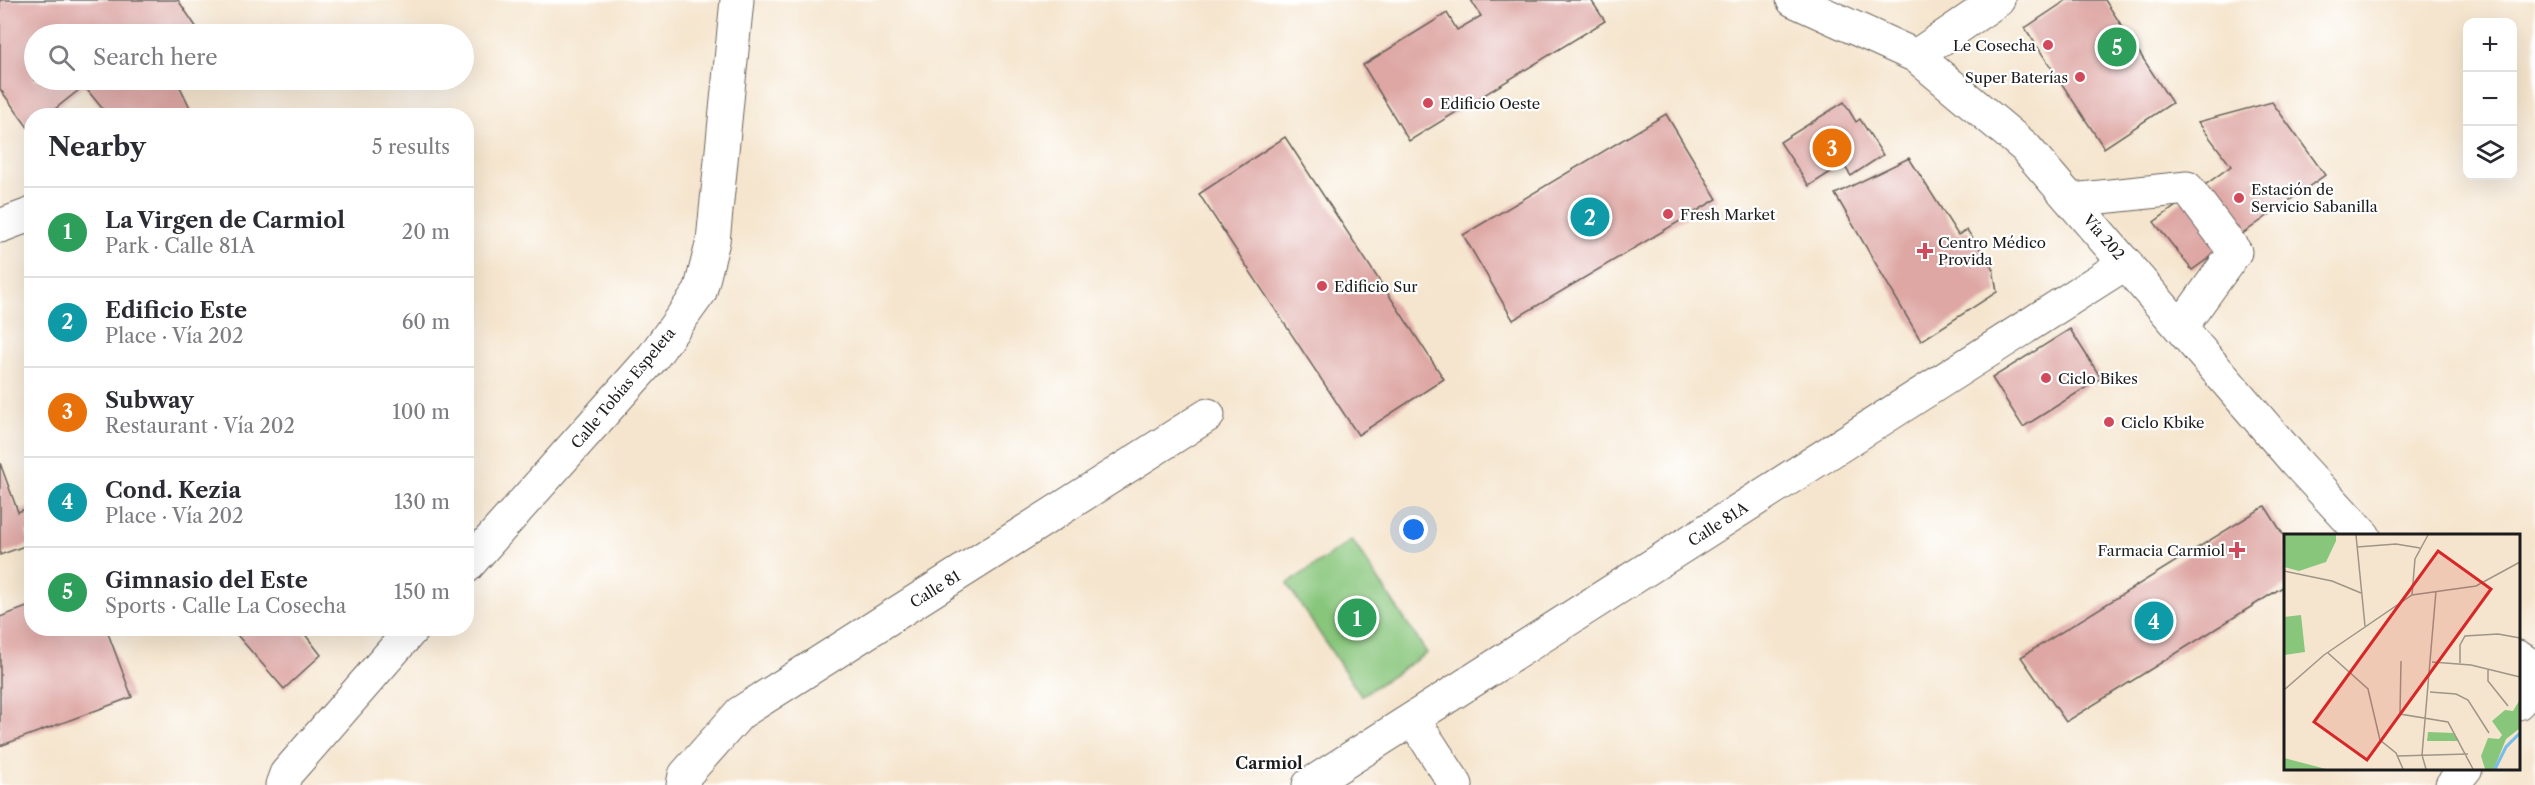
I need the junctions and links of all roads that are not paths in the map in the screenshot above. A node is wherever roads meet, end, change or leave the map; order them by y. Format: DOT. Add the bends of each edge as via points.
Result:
graph roads {
  1 [pos="737,0"];
  2 [pos="1793,0"];
  3 [pos="1998,0"];
  4 [pos="1916,56"];
  5 [pos="2072,200"];
  6 [pos="24,217"];
  7 [pos="0,226"];
  8 [pos="2126,263"];
  9 [pos="2181,327"];
  10 [pos="1208,415"];
  11 [pos="2362,534"];
  12 [pos="474,558"];
  13 [pos="406,636"];
  14 [pos="2520,658"];
  15 [pos="2535,668"];
  16 [pos="2535,683"];
  17 [pos="2520,701"];
  18 [pos="1413,719"];
  19 [pos="2464,770"];
  20 [pos="282,785"];
  21 [pos="683,785"];
  22 [pos="1309,785"];
  23 [pos="1456,785"];
  24 [pos="2452,785"];
  1 -- 12 [label="street, Calle Tobías Espeleta" via="713,241 700,292 653,357"];
  2 -- 4 [label="street, Vía 202"];
  3 -- 4 [label="street"];
  4 -- 5 [label="street, Vía 202" via="2025,147"];
  5 -- 8 [label="street, Vía 202"];
  5 -- 9 [label="street" via="2187,188 2235,252"];
  6 -- 7 [label="street"];
  8 -- 9 [label="street, Vía 202"];
  8 -- 18 [label="street, Calle 81A"];
  9 -- 11 [label="street, Vía 202"];
  10 -- 21 [label="street, Calle 81" via="740,713 685,776"];
  13 -- 20 [label="street" via="286,774"];
  14 -- 15 [label="street"];
  16 -- 17 [label="street"];
  18 -- 22 [label="street, Calle 81A"];
  18 -- 23 [label="street"];
  19 -- 24 [label="street"];
}
